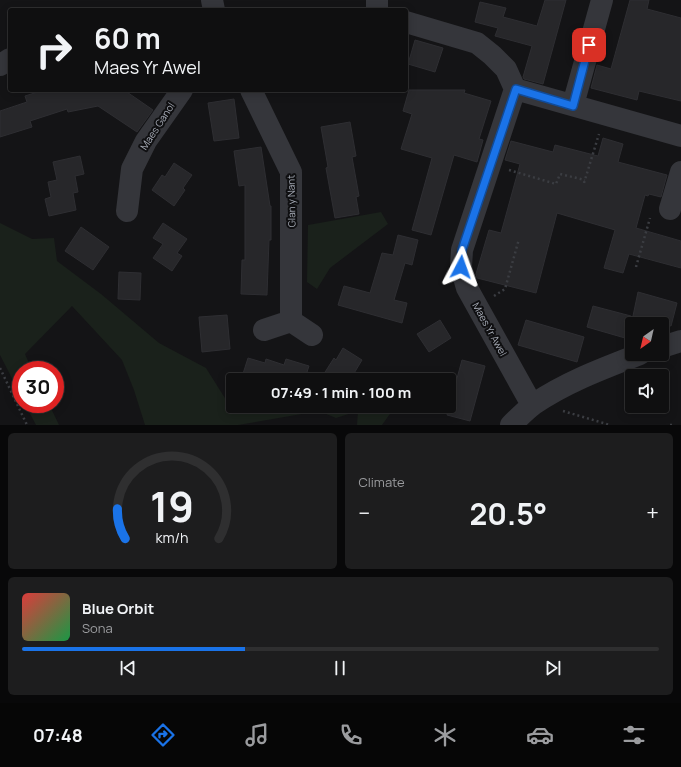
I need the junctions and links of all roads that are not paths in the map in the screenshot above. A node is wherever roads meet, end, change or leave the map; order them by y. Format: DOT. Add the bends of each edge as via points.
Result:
graph roads {
  1 [pos="602,0"];
  2 [pos="408,23"];
  3 [pos="516,89"];
  4 [pos="181,92"];
  5 [pos="252,92"];
  6 [pos="573,106"];
  7 [pos="681,136"];
  8 [pos="681,172"];
  9 [pos="670,209"];
  10 [pos="127,211"];
  11 [pos="290,321"];
  12 [pos="264,330"];
  13 [pos="312,335"];
  14 [pos="681,341"];
  15 [pos="669,345"];
  16 [pos="625,360"];
  17 [pos="534,404"];
  18 [pos="511,425"];
  1 -- 6 [label="street"];
  2 -- 3 [label="street" via="476,43 506,70"];
  3 -- 6 [label="street"];
  3 -- 17 [label="street, Maes Yr Awel" via="462,250 461,267 467,288"];
  4 -- 10 [label="street, Maes Ganol" via="146,141 132,169"];
  5 -- 11 [label="street, Glan y Nant" via="291,172"];
  6 -- 7 [label="street"];
  8 -- 9 [label="street"];
  11 -- 12 [label="street"];
  11 -- 13 [label="street"];
  14 -- 15 [label="street"];
  16 -- 17 [label="street" via="559,389"];
  17 -- 18 [label="street"];
}
